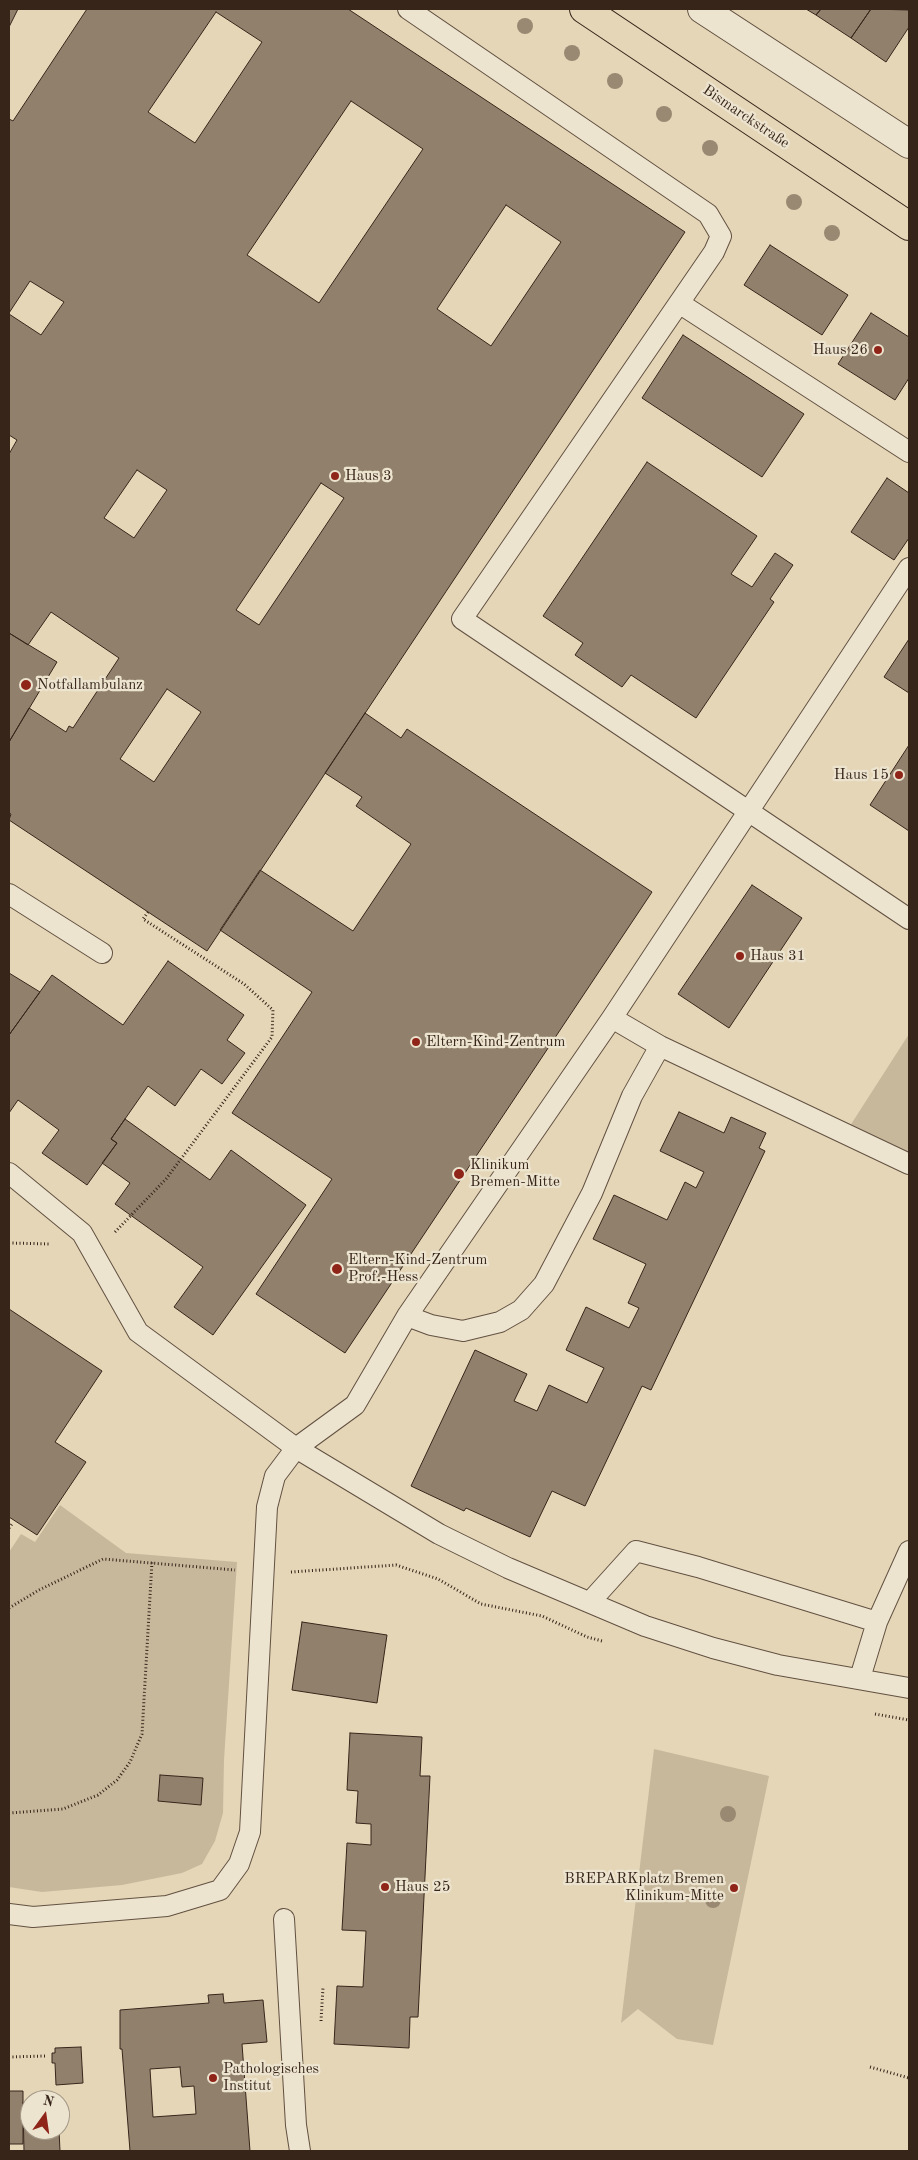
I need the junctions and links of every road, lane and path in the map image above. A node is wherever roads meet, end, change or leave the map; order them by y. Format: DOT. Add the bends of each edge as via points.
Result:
graph roads {
  1 [pos="408,9"];
  2 [pos="584,9"];
  3 [pos="702,9"];
  4 [pos="909,144"];
  5 [pos="909,226"];
  6 [pos="679,303"];
  7 [pos="909,452"];
  8 [pos="909,568"];
  9 [pos="748,810"];
  10 [pos="9,894"];
  11 [pos="148,912"];
  12 [pos="909,918"];
  13 [pos="102,953"];
  14 [pos="612,1018"];
  15 [pos="660,1046"];
  16 [pos="909,1164"];
  17 [pos="9,1173"];
  18 [pos="94,1254"];
  19 [pos="408,1316"];
  20 [pos="296,1448"];
  21 [pos="12,1524"];
  22 [pos="9,1528"];
  23 [pos="909,1551"];
  24 [pos="152,1562"];
  25 [pos="263,1572"];
  26 [pos="590,1602"];
  27 [pos="9,1608"];
  28 [pos="877,1622"];
  29 [pos="604,1642"];
  30 [pos="860,1678"];
  31 [pos="909,1688"];
  32 [pos="866,1712"];
  33 [pos="909,1720"];
  34 [pos="9,1813"];
  35 [pos="9,1914"];
  36 [pos="284,1920"];
  37 [pos="323,1987"];
  38 [pos="320,2025"];
  39 [pos="46,2056"];
  40 [pos="9,2057"];
  41 [pos="870,2067"];
  42 [pos="909,2078"];
  43 [pos="300,2151"];
  1 -- 6 [label="lane" via="708,214 721,236 714,252"];
  2 -- 5 [label="main road, Bismarckstraße"];
  3 -- 4 [label="street"];
  6 -- 7 [label="lane"];
  6 -- 9 [label="lane" via="462,619"];
  8 -- 9 [label="lane"];
  9 -- 12 [label="lane"];
  9 -- 14 [label="lane"];
  10 -- 13 [label="lane"];
  11 -- 18 [label="path" via="143,919 244,984 273,1010 272,1037 166,1179"];
  14 -- 15 [label="lane"];
  14 -- 19 [label="lane"];
  15 -- 16 [label="lane"];
  15 -- 19 [label="lane" via="632,1096 575,1226 544,1284 521,1310 500,1322 463,1331 431,1325"];
  17 -- 18 [label="lane" via="82,1233"];
  18 -- 20 [label="lane" via="138,1332"];
  19 -- 20 [label="lane" via="355,1404"];
  20 -- 25 [label="lane" via="275,1476 266,1507"];
  20 -- 26 [label="lane" via="439,1534 508,1568"];
  21 -- 22 [label="path"];
  23 -- 28 [label="lane"];
  24 -- 25 [label="path"];
  24 -- 27 [label="path" via="103,1559"];
  24 -- 34 [label="path" via="142,1734 130,1762 117,1780 98,1795 63,1809"];
  25 -- 29 [label="path" via="396,1565 438,1579 481,1604 542,1616"];
  25 -- 35 [label="lane" via="250,1832 239,1864 220,1890 167,1906 33,1917"];
  26 -- 28 [label="lane" via="636,1551"];
  26 -- 30 [label="lane" via="644,1626 713,1648 778,1665"];
  28 -- 30 [label="lane"];
  30 -- 31 [label="lane"];
  32 -- 33 [label="path"];
  36 -- 43 [label="lane"];
  37 -- 38 [label="path"];
  39 -- 40 [label="path"];
  41 -- 42 [label="path"];
}
